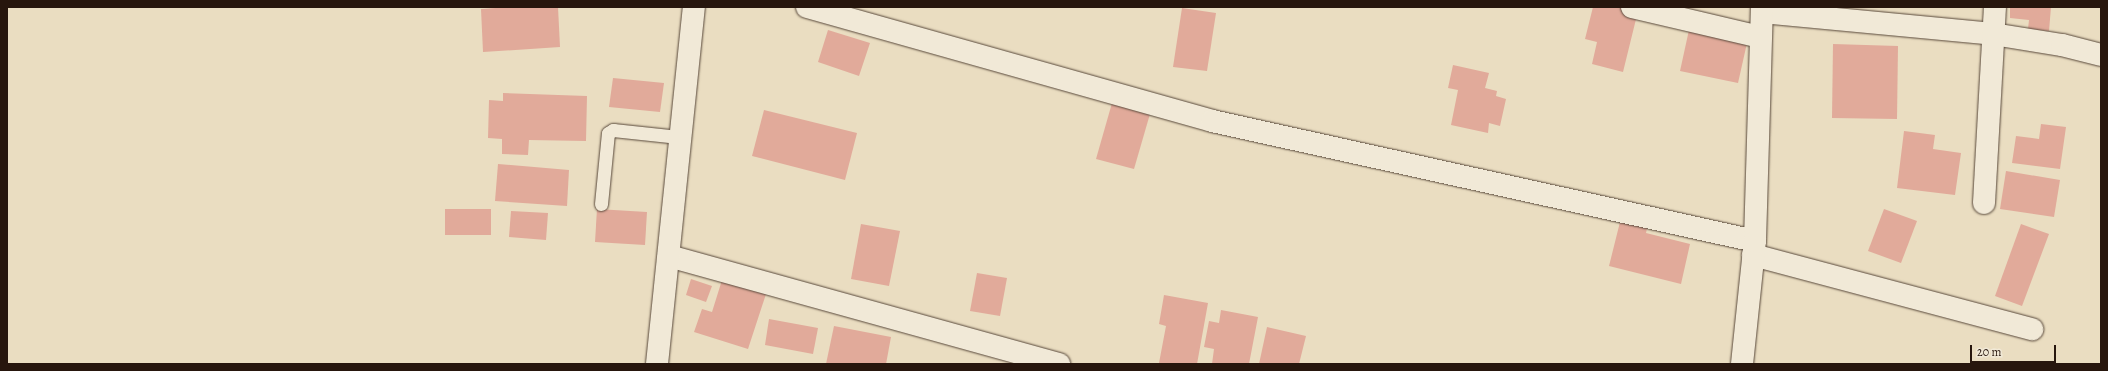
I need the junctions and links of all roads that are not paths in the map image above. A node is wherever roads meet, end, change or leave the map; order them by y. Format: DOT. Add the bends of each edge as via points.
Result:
graph roads {
  1 [pos="694,7"];
  2 [pos="808,7"];
  3 [pos="1632,7"];
  4 [pos="1995,7"];
  5 [pos="1762,9"];
  6 [pos="1993,34"];
  7 [pos="1760,37"];
  8 [pos="2101,55"];
  9 [pos="679,137"];
  10 [pos="1984,203"];
  11 [pos="601,204"];
  12 [pos="1754,248"];
  13 [pos="669,256"];
  14 [pos="2032,329"];
  15 [pos="657,364"];
  16 [pos="1060,364"];
  17 [pos="1742,364"];
  1 -- 9 [label="street"];
  2 -- 12 [label="street" via="1212,121"];
  3 -- 7 [label="street"];
  4 -- 6 [label="street"];
  5 -- 6 [label="street"];
  5 -- 7 [label="street"];
  6 -- 8 [label="street" via="2062,45"];
  6 -- 10 [label="street"];
  7 -- 12 [label="street"];
  9 -- 11 [label="lane" via="613,130 608,133"];
  9 -- 13 [label="street"];
  12 -- 14 [label="street"];
  12 -- 17 [label="street"];
  13 -- 15 [label="street"];
  13 -- 16 [label="street"];
}
